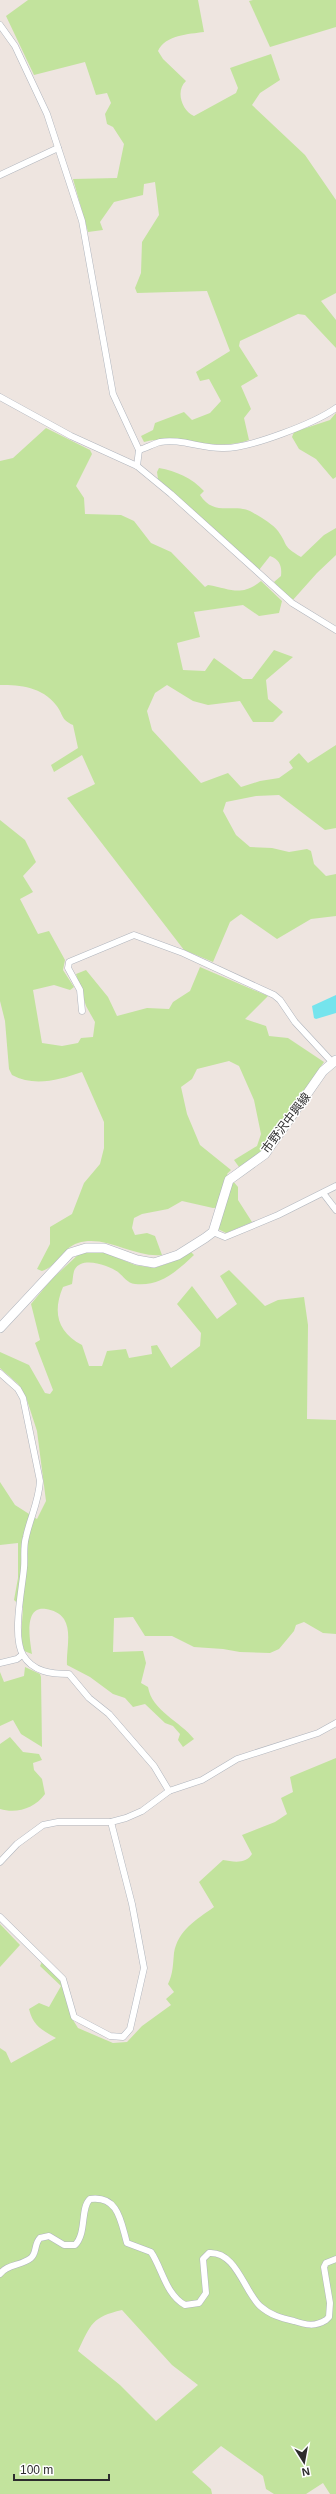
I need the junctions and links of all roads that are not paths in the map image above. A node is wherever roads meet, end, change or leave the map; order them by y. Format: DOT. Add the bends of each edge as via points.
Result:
graph roads {
  1 [pos="0,25"];
  2 [pos="58,148"];
  3 [pos="0,175"];
  4 [pos="0,397"];
  5 [pos="336,408"];
  6 [pos="139,450"];
  7 [pos="137,466"];
  8 [pos="336,630"];
  9 [pos="82,1011"];
  10 [pos="334,1061"];
  11 [pos="336,1186"];
  12 [pos="323,1193"];
  13 [pos="336,1210"];
  14 [pos="213,1232"];
  15 [pos="0,1328"];
  16 [pos="0,1373"];
  17 [pos="22,1655"];
  18 [pos="0,1664"];
  19 [pos="336,1723"];
  20 [pos="169,1791"];
  21 [pos="111,1822"];
  22 [pos="0,1862"];
  23 [pos="0,1917"];
  24 [pos="336,2259"];
  25 [pos="0,2274"];
  1 -- 2 [label="street" via="14,46 47,114"];
  2 -- 3 [label="street"];
  2 -- 6 [label="street" via="82,221 113,394"];
  4 -- 7 [label="street" via="71,436"];
  5 -- 6 [label="street" via="318,420 239,446 224,448 159,442"];
  6 -- 7 [label="street"];
  7 -- 8 [label="street" via="292,603"];
  9 -- 10 [label="street" via="80,990 68,968 69,962 134,935 274,995 300,1028"];
  10 -- 14 [label="main road, 市野沢中興線" via="323,1071 264,1154 229,1180"];
  11 -- 12 [label="street"];
  12 -- 13 [label="street"];
  12 -- 14 [label="street" via="225,1237"];
  14 -- 15 [label="main road" via="178,1255 154,1263 137,1260 104,1248 94,1247 70,1253"];
  16 -- 17 [label="street" via="23,1398 40,1481 39,1494 25,1540 19,1618"];
  17 -- 18 [label="street"];
  17 -- 20 [label="street" via="39,1670 50,1674 68,1674 89,1698 109,1714 154,1766"];
  19 -- 20 [label="street" via="318,1733 237,1759 202,1780"];
  20 -- 21 [label="street" via="142,1811"];
  21 -- 22 [label="street" via="58,1822 43,1825 17,1844"];
  21 -- 23 [label="street" via="132,1904 144,1968 130,2029 123,2037 110,2036 74,2017 63,1979"];
  24 -- 25 [label="street" via="326,2263 324,2267 330,2311 326,2320 319,2324 310,2326 274,2316 264,2309 225,2258 214,2252 203,2259 206,2293 199,2303 185,2304 170,2289 151,2252 127,2243 116,2207 97,2198 90,2199 86,2205 81,2236 75,2245 64,2245 49,2236 40,2238 31,2258 6,2267"];
}
